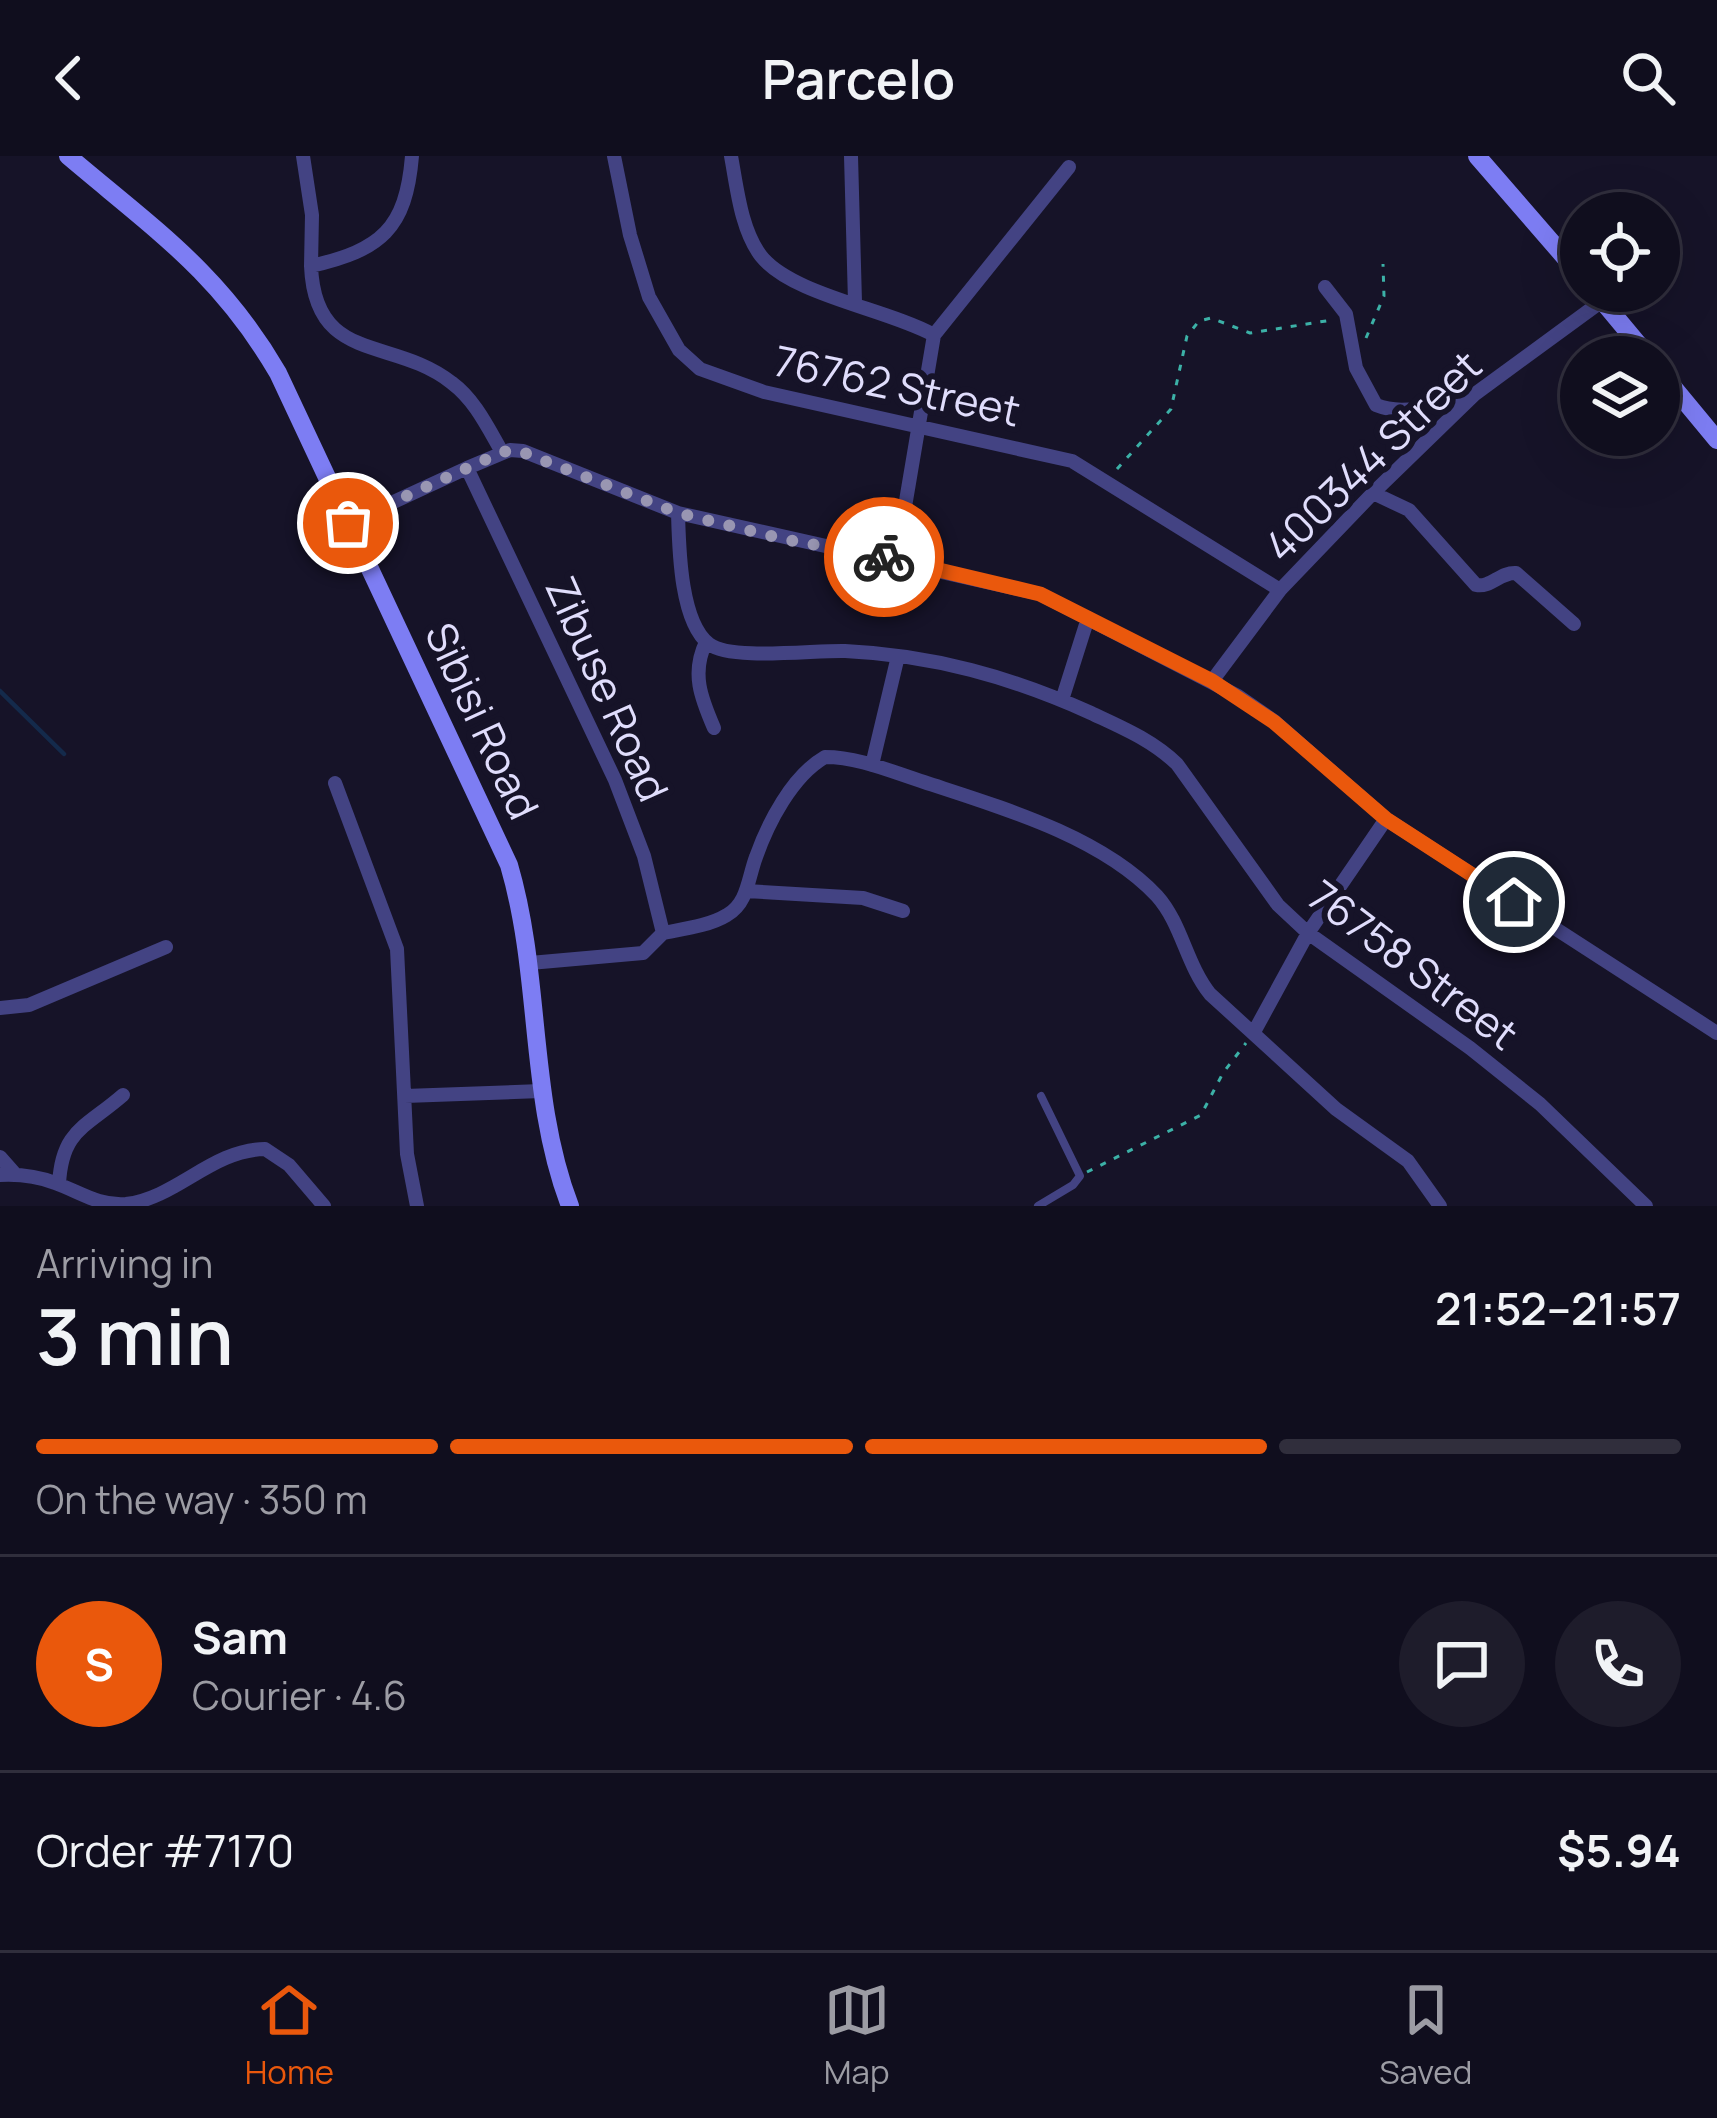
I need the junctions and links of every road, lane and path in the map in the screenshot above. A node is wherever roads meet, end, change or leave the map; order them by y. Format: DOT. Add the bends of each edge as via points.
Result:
graph roads {
  1 [pos="68,156"];
  2 [pos="303,156"];
  3 [pos="412,156"];
  4 [pos="614,156"];
  5 [pos="731,156"];
  6 [pos="851,156"];
  7 [pos="1477,156"];
  8 [pos="1069,167"];
  9 [pos="1560,252"];
  10 [pos="1383,264"];
  11 [pos="311,266"];
  12 [pos="1325,287"];
  13 [pos="855,302"];
  14 [pos="1578,312"];
  15 [pos="1611,312"];
  16 [pos="1346,314"];
  17 [pos="934,335"];
  18 [pos="1631,336"];
  19 [pos="1356,368"];
  20 [pos="1475,394"];
  21 [pos="1680,395"];
  22 [pos="918,429"];
  23 [pos="1717,440"];
  24 [pos="502,452"];
  25 [pos="467,468"];
  26 [pos="1108,480"];
  27 [pos="1372,493"];
  28 [pos="678,513"];
  29 [pos="348,523"];
  30 [pos="896,560"];
  31 [pos="1280,590"];
  32 [pos="1088,618"];
  33 [pos="1574,624"];
  34 [pos="706,642"];
  35 [pos="898,656"];
  36 [pos="1212,681"];
  37 [pos="1062,700"];
  38 [pos="714,728"];
  39 [pos="872,765"];
  40 [pos="335,783"];
  41 [pos="1386,819"];
  42 [pos="746,891"];
  43 [pos="903,911"];
  44 [pos="1308,933"];
  45 [pos="663,934"];
  46 [pos="166,947"];
  47 [pos="530,963"];
  48 [pos="0,1008"];
  49 [pos="1254,1033"];
  50 [pos="1717,1033"];
  51 [pos="541,1091"];
  52 [pos="123,1095"];
  53 [pos="405,1096"];
  54 [pos="1041,1096"];
  55 [pos="0,1157"];
  56 [pos="8,1174"];
  57 [pos="1080,1176"];
  58 [pos="59,1184"];
  59 [pos="139,1203"];
  60 [pos="1040,1204"];
  61 [pos="324,1206"];
  62 [pos="417,1206"];
  63 [pos="570,1206"];
  64 [pos="1440,1206"];
  65 [pos="1646,1206"];
  1 -- 29 [label="street, Sibisi Road" via="227,296 278,374"];
  2 -- 11 [label="street"];
  3 -- 11 [label="street" via="407,198 387,234"];
  4 -- 22 [label="street, 76762 Street" via="640,274 660,322 688,359 716,378"];
  5 -- 13 [label="street, 76762 Street" via="760,254 788,277"];
  6 -- 13 [label="street"];
  7 -- 9 [label="street"];
  8 -- 17 [label="street"];
  10 -- 19 [label="path" via="1384,296"];
  11 -- 24 [label="street" via="316,302 336,332 455,385"];
  12 -- 16 [label="street"];
  13 -- 17 [label="street, 76762 Street"];
  14 -- 20 [label="street, 400344 Street"];
  15 -- 18 [label="street"];
  16 -- 19 [label="street"];
  16 -- 26 [label="path" via="1250,333 1199,321 1187,335 1174,404"];
  17 -- 22 [label="street"];
  19 -- 20 [label="street" via="1384,409"];
  20 -- 27 [label="street, 400344 Street"];
  21 -- 23 [label="street"];
  22 -- 26 [label="street, 76762 Street" via="1049,454"];
  22 -- 30 [label="street"];
  24 -- 25 [label="street"];
  24 -- 28 [label="street" via="533,454"];
  25 -- 29 [label="street"];
  25 -- 45 [label="street, Zibuse Road" via="615,780"];
  26 -- 31 [label="street, 76762 Street"];
  27 -- 31 [label="street, 400344 Street"];
  27 -- 33 [label="street" via="1409,511 1476,585 1516,573"];
  28 -- 30 [label="street"];
  28 -- 34 [label="street" via="684,584"];
  29 -- 47 [label="street, Sibisi Road" via="509,866"];
  30 -- 32 [label="street" via="1040,594"];
  31 -- 36 [label="street, 400344 Street"];
  32 -- 36 [label="street"];
  32 -- 37 [label="street"];
  34 -- 35 [label="street, 76758 Street" via="735,652"];
  34 -- 38 [label="street" via="698,679"];
  35 -- 37 [label="street, 76758 Street" via="962,665"];
  35 -- 39 [label="street"];
  36 -- 41 [label="street" via="1274,722"];
  37 -- 44 [label="street, 76758 Street" via="1129,730 1178,764 1278,905"];
  39 -- 42 [label="street" via="825,758 802,775 760,844"];
  39 -- 49 [label="street" via="1053,828 1136,878 1171,915 1210,994"];
  40 -- 53 [label="street" via="397,949"];
  41 -- 44 [label="street"];
  41 -- 50 [label="street"];
  42 -- 43 [label="street" via="863,898"];
  42 -- 45 [label="street" via="725,917"];
  44 -- 49 [label="street"];
  44 -- 65 [label="street, 76758 Street" via="1540,1104"];
  45 -- 47 [label="street" via="643,953"];
  46 -- 48 [label="street" via="29,1005"];
  47 -- 51 [label="street, Sibisi Road"];
  49 -- 57 [label="path" via="1201,1115"];
  49 -- 64 [label="street" via="1336,1109 1408,1161"];
  51 -- 53 [label="street"];
  51 -- 63 [label="street, Sibisi Road"];
  52 -- 58 [label="street" via="66,1142"];
  53 -- 62 [label="street"];
  54 -- 57 [label="lane"];
  55 -- 56 [label="street"];
  56 -- 58 [label="street"];
  57 -- 60 [label="lane"];
  58 -- 59 [label="street" via="101,1203"];
  59 -- 61 [label="street" via="206,1165 265,1149"];
}
